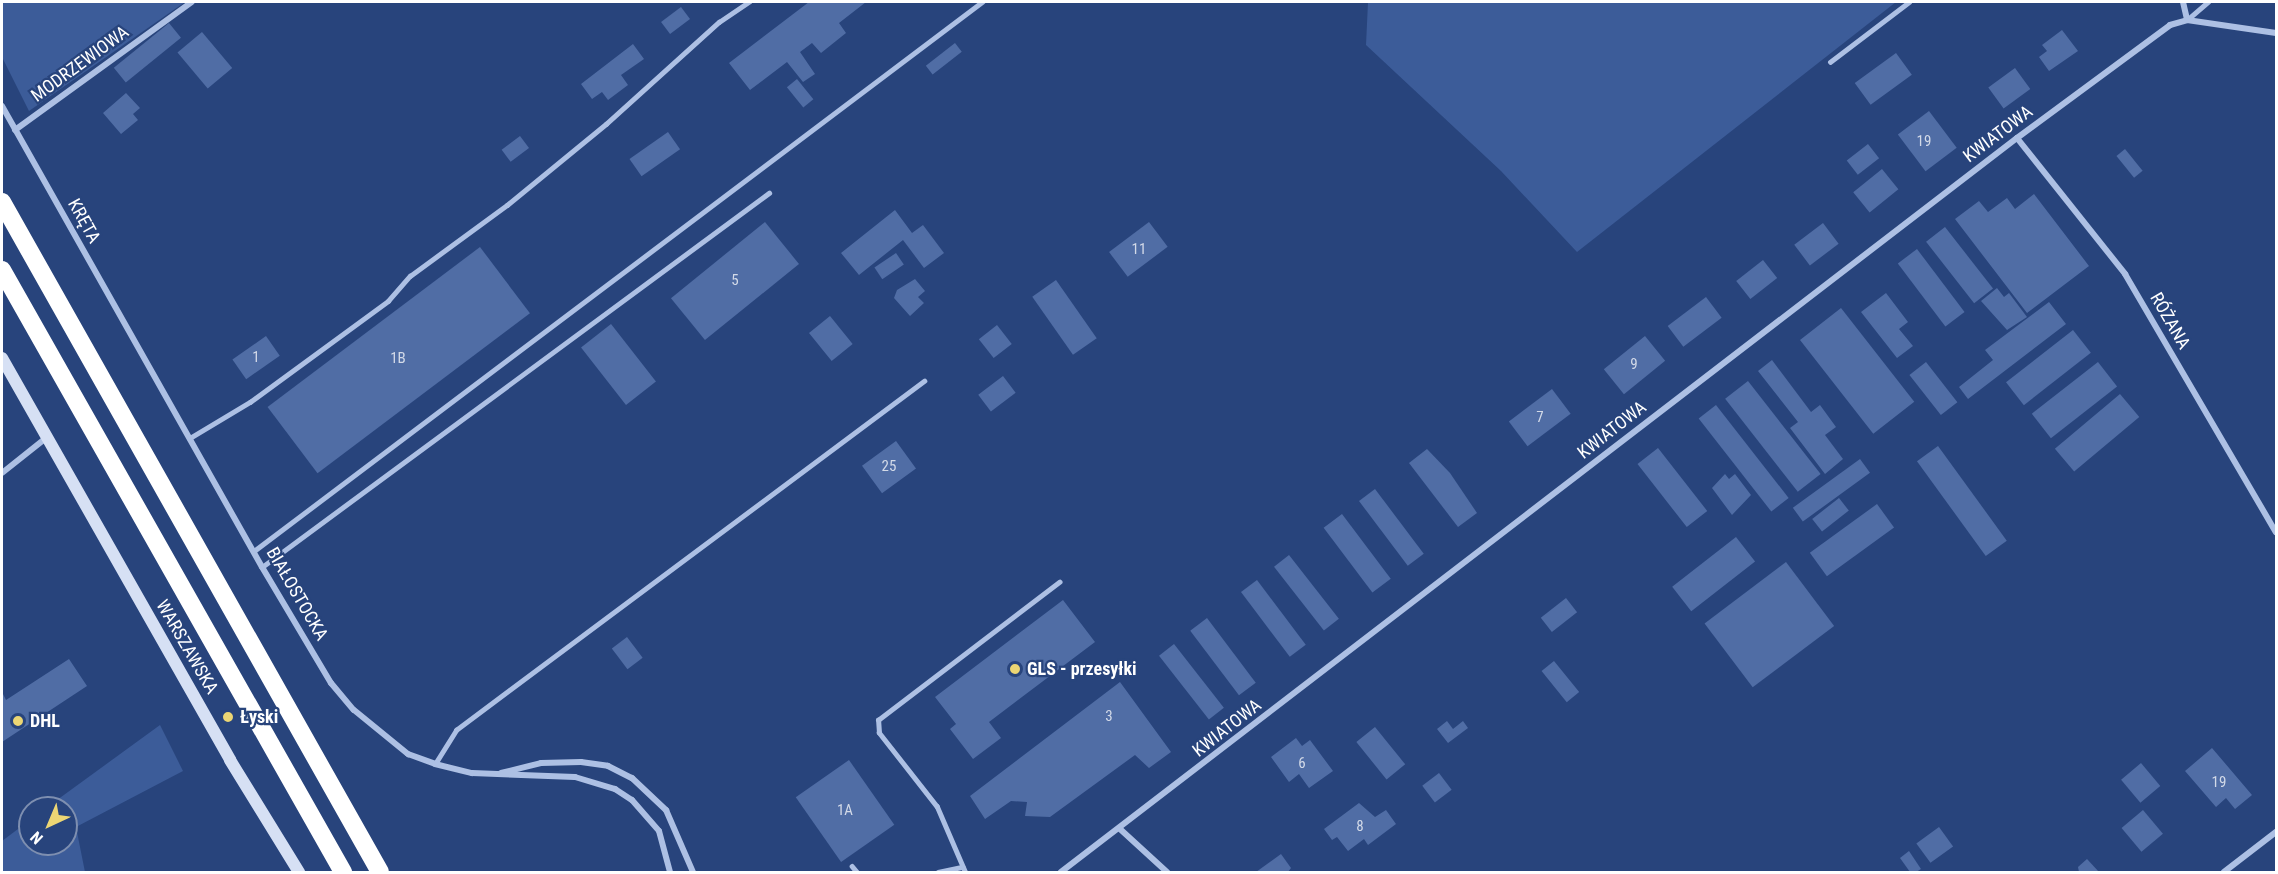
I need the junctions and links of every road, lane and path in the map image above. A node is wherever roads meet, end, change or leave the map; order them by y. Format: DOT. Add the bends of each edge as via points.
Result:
graph roads {
  1 [pos="192,2"];
  2 [pos="749,2"];
  3 [pos="982,2"];
  4 [pos="1909,2"];
  5 [pos="2183,2"];
  6 [pos="2208,2"];
  7 [pos="2187,20"];
  8 [pos="2277,33"];
  9 [pos="1830,62"];
  10 [pos="2,106"];
  11 [pos="15,130"];
  12 [pos="2017,138"];
  13 [pos="769,193"];
  14 [pos="2,202"];
  15 [pos="2,270"];
  16 [pos="140,351"];
  17 [pos="2,358"];
  18 [pos="924,381"];
  19 [pos="46,438"];
  20 [pos="190,438"];
  21 [pos="2,473"];
  22 [pos="2277,532"];
  23 [pos="254,551"];
  24 [pos="262,567"];
  25 [pos="1059,582"];
  26 [pos="435,764"];
  27 [pos="495,774"];
  28 [pos="1120,829"];
  29 [pos="2277,832"];
  30 [pos="852,866"];
  31 [pos="962,867"];
  32 [pos="299,873"];
  33 [pos="343,873"];
  34 [pos="380,873"];
  35 [pos="670,873"];
  36 [pos="693,873"];
  37 [pos="856,873"];
  38 [pos="938,873"];
  39 [pos="965,873"];
  40 [pos="1061,873"];
  41 [pos="1167,873"];
  42 [pos="2224,873"];
  1 -- 11 [label="street, MODRZEWIOWA"];
  2 -- 20 [label="lane" via="719,22 606,124 507,205 410,276 388,301 250,402"];
  3 -- 23 [label="lane"];
  4 -- 9 [label="lane"];
  5 -- 7 [label="street"];
  6 -- 7 [label="lane"];
  7 -- 8 [label="street"];
  7 -- 12 [label="street, KWIATOWA" via="2170,25"];
  10 -- 11 [label="street, KRĘTA"];
  11 -- 16 [label="street, KRĘTA"];
  12 -- 22 [label="street, RÓŻANA" via="2125,274"];
  12 -- 28 [label="street, KWIATOWA"];
  13 -- 24 [label="lane"];
  14 -- 34 [label="highway"];
  15 -- 33 [label="highway"];
  16 -- 20 [label="street, BIAŁOSTOCKA"];
  17 -- 19 [label="street, WARSZAWSKA"];
  18 -- 26 [label="lane" via="456,730"];
  19 -- 21 [label="street"];
  19 -- 32 [label="street, WARSZAWSKA"];
  20 -- 23 [label="street, BIAŁOSTOCKA"];
  23 -- 24 [label="street, BIAŁOSTOCKA"];
  24 -- 26 [label="street, BIAŁOSTOCKA" via="331,683 354,710 408,754"];
  25 -- 31 [label="lane" via="878,720 879,734 937,807"];
  26 -- 27 [label="street, BIAŁOSTOCKA"];
  27 -- 35 [label="street, BIAŁOSTOCKA" via="575,777 615,789 632,800 659,831"];
  27 -- 36 [label="street, BIAŁOSTOCKA" via="541,763 581,762 608,766 632,778 666,810"];
  28 -- 40 [label="street, KWIATOWA"];
  28 -- 41 [label="street"];
  29 -- 42 [label="street"];
  30 -- 37 [label="lane"];
  31 -- 38 [label="lane"];
  31 -- 39 [label="lane"];
}
